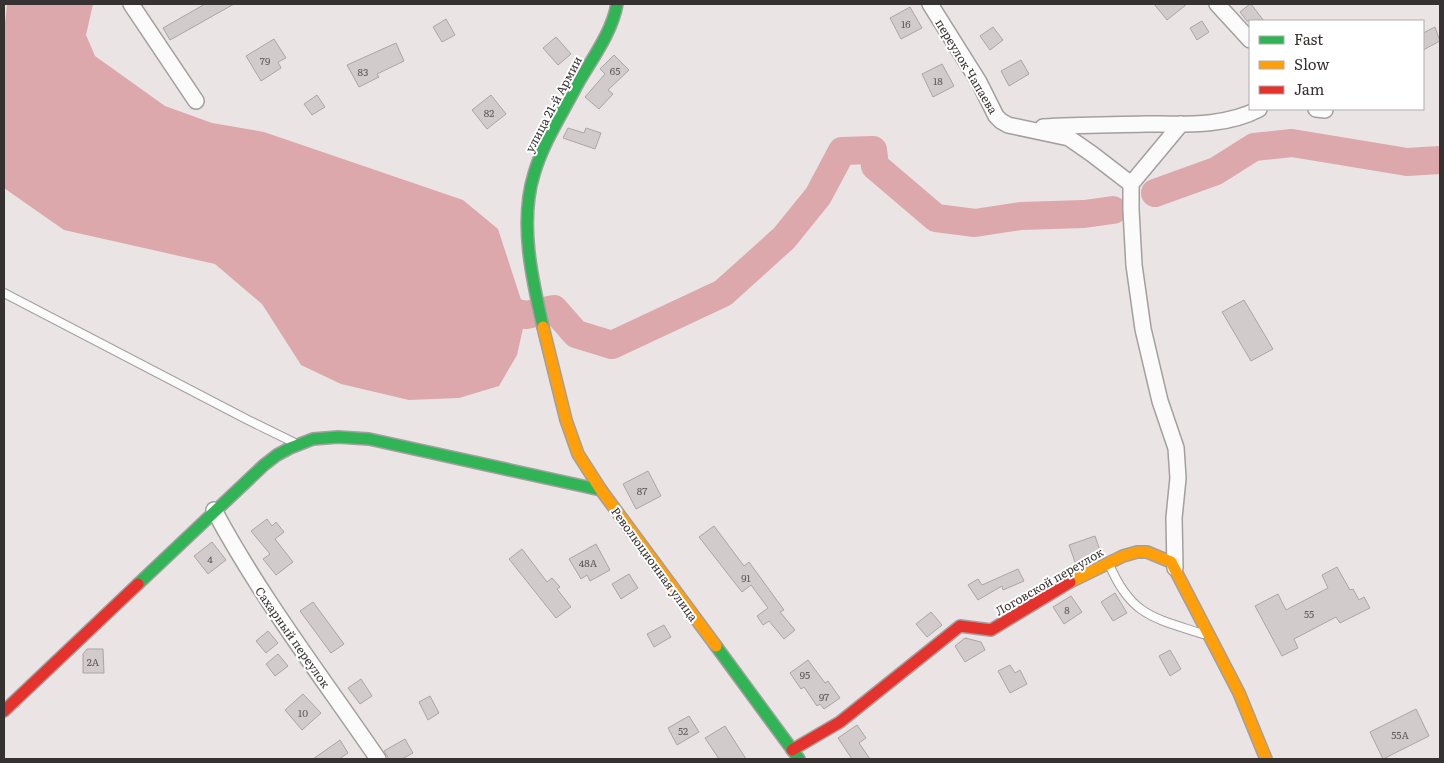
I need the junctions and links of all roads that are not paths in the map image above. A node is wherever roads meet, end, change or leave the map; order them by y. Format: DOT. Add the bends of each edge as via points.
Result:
graph roads {
  1 [pos="131,4"];
  2 [pos="930,4"];
  3 [pos="618,5"];
  4 [pos="1220,5"];
  5 [pos="1249,39"];
  6 [pos="196,101"];
  7 [pos="1257,110"];
  8 [pos="1181,124"];
  9 [pos="1029,128"];
  10 [pos="1131,184"];
  11 [pos="4,293"];
  12 [pos="548,350"];
  13 [pos="296,443"];
  14 [pos="601,490"];
  15 [pos="214,510"];
  16 [pos="1108,562"];
  17 [pos="1175,568"];
  18 [pos="1208,635"];
  19 [pos="4,711"];
  20 [pos="796,754"];
  21 [pos="378,759"];
  22 [pos="1266,759"];
  1 -- 6 [label="street"];
  2 -- 9 [label="street, переулок Чапаева" via="979,82 996,116 1008,125"];
  3 -- 12 [label="street, улица 21-й Армии" via="551,133 536,166 529,199 529,245"];
  4 -- 5 [label="street"];
  7 -- 8 [label="street" via="1226,121"];
  8 -- 9 [label="street"];
  8 -- 10 [label="street"];
  9 -- 10 [label="street" via="1069,138"];
  10 -- 17 [label="street" via="1134,265 1143,329 1160,401 1176,448"];
  11 -- 13 [label="lane"];
  12 -- 14 [label="street, Революционная улица" via="570,436"];
  13 -- 14 [label="street" via="330,438 369,439"];
  13 -- 15 [label="street" via="269,460"];
  14 -- 20 [label="street, Революционная улица"];
  15 -- 19 [label="street"];
  15 -- 21 [label="street, Сахарный переулок" via="258,588"];
  16 -- 17 [label="street, Логовской переулок" via="1136,552 1147,552 1171,562"];
  16 -- 18 [label="lane" via="1130,600 1145,613"];
  16 -- 20 [label="street, Логовской переулок" via="991,630 960,626"];
  17 -- 18 [label="street"];
  18 -- 22 [label="street" via="1239,693"];
}
